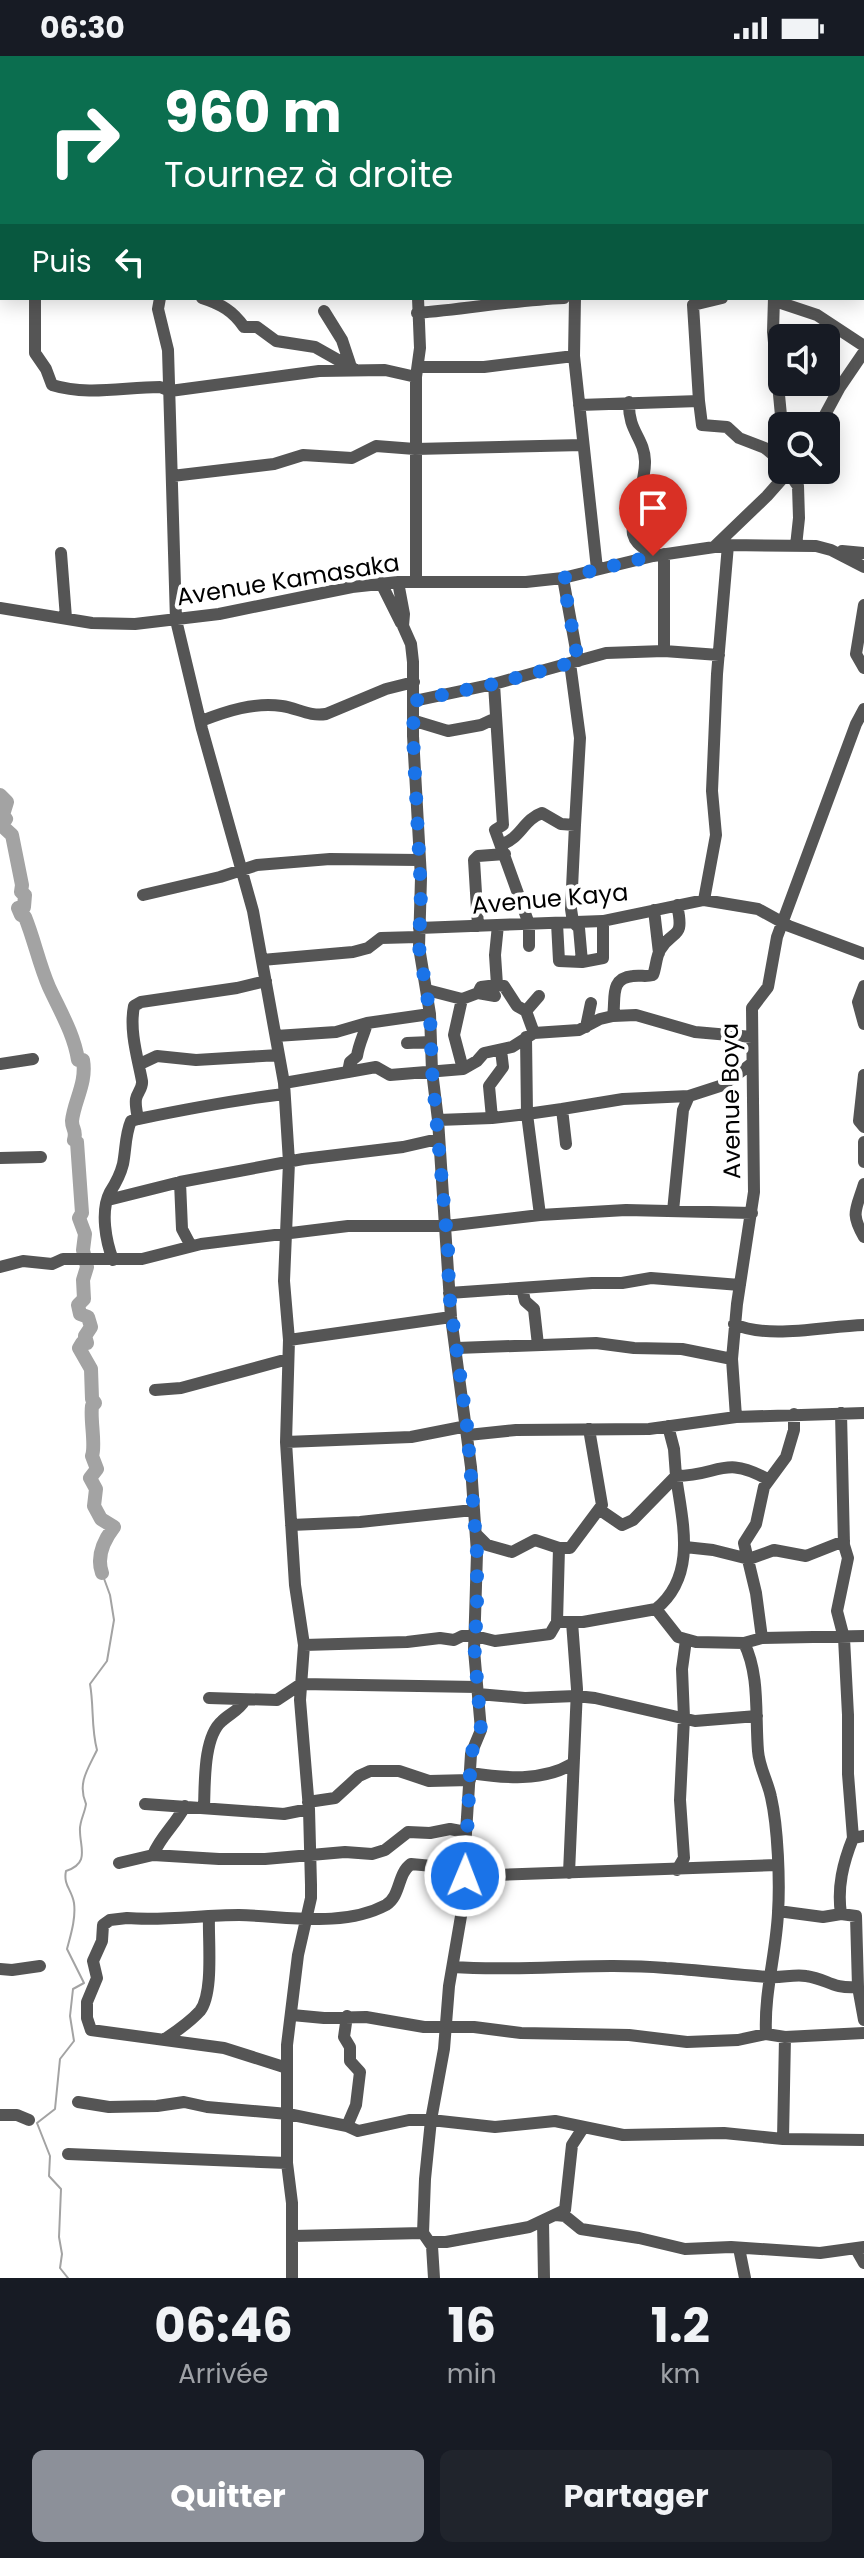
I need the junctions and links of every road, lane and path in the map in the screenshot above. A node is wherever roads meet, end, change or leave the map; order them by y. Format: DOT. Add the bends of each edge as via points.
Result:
graph roads {
  1 [pos="35,300"];
  2 [pos="160,300"];
  3 [pos="208,300"];
  4 [pos="418,300"];
  5 [pos="531,300"];
  6 [pos="575,300"];
  7 [pos="714,300"];
  8 [pos="777,300"];
  9 [pos="324,311"];
  10 [pos="417,313"];
  11 [pos="864,349"];
  12 [pos="574,356"];
  13 [pos="352,366"];
  14 [pos="417,372"];
  15 [pos="170,391"];
  16 [pos="699,401"];
  17 [pos="629,402"];
  18 [pos="579,405"];
  19 [pos="781,412"];
  20 [pos="827,412"];
  21 [pos="583,445"];
  22 [pos="415,449"];
  23 [pos="768,451"];
  24 [pos="172,476"];
  25 [pos="774,484"];
  26 [pos="797,484"];
  27 [pos="722,546"];
  28 [pos="796,546"];
  29 [pos="831,550"];
  30 [pos="61,553"];
  31 [pos="864,553"];
  32 [pos="659,555"];
  33 [pos="864,567"];
  34 [pos="597,569"];
  35 [pos="563,578"];
  36 [pos="398,582"];
  37 [pos="416,582"];
  38 [pos="381,583"];
  39 [pos="864,605"];
  40 [pos="0,608"];
  41 [pos="66,618"];
  42 [pos="176,620"];
  43 [pos="403,626"];
  44 [pos="664,651"];
  45 [pos="719,655"];
  46 [pos="574,662"];
  47 [pos="864,668"];
  48 [pos="414,682"];
  49 [pos="494,684"];
  50 [pos="414,701"];
  51 [pos="864,709"];
  52 [pos="496,718"];
  53 [pos="201,721"];
  54 [pos="415,721"];
  55 [pos="575,825"];
  56 [pos="503,849"];
  57 [pos="419,860"];
  58 [pos="240,869"];
  59 [pos="143,895"];
  60 [pos="704,900"];
  61 [pos="677,905"];
  62 [pos="654,910"];
  63 [pos="566,919"];
  64 [pos="603,921"];
  65 [pos="783,922"];
  66 [pos="529,924"];
  67 [pos="498,925"];
  68 [pos="478,926"];
  69 [pos="418,932"];
  70 [pos="529,946"];
  71 [pos="659,953"];
  72 [pos="864,954"];
  73 [pos="262,960"];
  74 [pos="582,962"];
  75 [pos="266,981"];
  76 [pos="864,986"];
  77 [pos="427,990"];
  78 [pos="496,990"];
  79 [pos="539,996"];
  80 [pos="462,999"];
  81 [pos="591,1003"];
  82 [pos="526,1011"];
  83 [pos="430,1014"];
  84 [pos="613,1016"];
  85 [pos="367,1023"];
  86 [pos="864,1024"];
  87 [pos="586,1027"];
  88 [pos="530,1035"];
  89 [pos="276,1036"];
  90 [pos="752,1037"];
  91 [pos="431,1042"];
  92 [pos="407,1043"];
  93 [pos="501,1050"];
  94 [pos="279,1055"];
  95 [pos="33,1059"];
  96 [pos="0,1064"];
  97 [pos="140,1064"];
  98 [pos="751,1064"];
  99 [pos="463,1069"];
  100 [pos="432,1071"];
  101 [pos="348,1072"];
  102 [pos="864,1075"];
  103 [pos="284,1088"];
  104 [pos="689,1096"];
  105 [pos="562,1109"];
  106 [pos="527,1114"];
  107 [pos="492,1118"];
  108 [pos="138,1119"];
  109 [pos="438,1120"];
  110 [pos="864,1127"];
  111 [pos="438,1139"];
  112 [pos="864,1142"];
  113 [pos="566,1144"];
  114 [pos="41,1157"];
  115 [pos="0,1158"];
  116 [pos="289,1162"];
  117 [pos="864,1162"];
  118 [pos="180,1182"];
  119 [pos="864,1184"];
  120 [pos="108,1200"];
  121 [pos="673,1211"];
  122 [pos="752,1213"];
  123 [pos="540,1215"];
  124 [pos="446,1226"];
  125 [pos="287,1235"];
  126 [pos="864,1237"];
  127 [pos="191,1246"];
  128 [pos="113,1260"];
  129 [pos="0,1267"];
  130 [pos="740,1285"];
  131 [pos="522,1288"];
  132 [pos="449,1293"];
  133 [pos="451,1317"];
  134 [pos="734,1324"];
  135 [pos="864,1325"];
  136 [pos="289,1340"];
  137 [pos="538,1345"];
  138 [pos="457,1348"];
  139 [pos="288,1359"];
  140 [pos="732,1359"];
  141 [pos="155,1390"];
  142 [pos="862,1410"];
  143 [pos="841,1413"];
  144 [pos="794,1414"];
  145 [pos="736,1417"];
  146 [pos="668,1426"];
  147 [pos="589,1429"];
  148 [pos="467,1430"];
  149 [pos="286,1442"];
  150 [pos="676,1476"];
  151 [pos="769,1480"];
  152 [pos="473,1510"];
  153 [pos="600,1510"];
  154 [pos="291,1525"];
  155 [pos="844,1541"];
  156 [pos="685,1547"];
  157 [pos="559,1548"];
  158 [pos="482,1549"];
  159 [pos="749,1559"];
  160 [pos="656,1609"];
  161 [pos="557,1622"];
  162 [pos="572,1622"];
  163 [pos="475,1636"];
  164 [pos="864,1636"];
  165 [pos="762,1638"];
  166 [pos="844,1638"];
  167 [pos="686,1640"];
  168 [pos="744,1643"];
  169 [pos="304,1645"];
  170 [pos="301,1684"];
  171 [pos="477,1690"];
  172 [pos="576,1696"];
  173 [pos="209,1698"];
  174 [pos="245,1700"];
  175 [pos="757,1716"];
  176 [pos="684,1718"];
  177 [pos="856,1751"];
  178 [pos="572,1764"];
  179 [pos="470,1777"];
  180 [pos="145,1804"];
  181 [pos="308,1805"];
  182 [pos="185,1806"];
  183 [pos="204,1807"];
  184 [pos="466,1832"];
  185 [pos="858,1837"];
  186 [pos="397,1843"];
  187 [pos="153,1855"];
  188 [pos="310,1856"];
  189 [pos="119,1863"];
  190 [pos="777,1865"];
  191 [pos="407,1867"];
  192 [pos="677,1870"];
  193 [pos="569,1873"];
  194 [pos="465,1876"];
  195 [pos="778,1911"];
  196 [pos="841,1914"];
  197 [pos="860,1915"];
  198 [pos="209,1916"];
  199 [pos="306,1918"];
  200 [pos="40,1966"];
  201 [pos="453,1967"];
  202 [pos="0,1969"];
  203 [pos="770,1977"];
  204 [pos="858,1987"];
  205 [pos="292,2015"];
  206 [pos="347,2016"];
  207 [pos="864,2020"];
  208 [pos="447,2027"];
  209 [pos="864,2033"];
  210 [pos="766,2034"];
  211 [pos="785,2037"];
  212 [pos="165,2039"];
  213 [pos="287,2068"];
  214 [pos="78,2102"];
  215 [pos="288,2114"];
  216 [pos="0,2115"];
  217 [pos="29,2120"];
  218 [pos="431,2120"];
  219 [pos="347,2126"];
  220 [pos="583,2128"];
  221 [pos="783,2139"];
  222 [pos="864,2140"];
  223 [pos="68,2154"];
  224 [pos="287,2163"];
  225 [pos="556,2215"];
  226 [pos="543,2221"];
  227 [pos="293,2236"];
  228 [pos="427,2238"];
  229 [pos="739,2248"];
  230 [pos="860,2248"];
  231 [pos="864,2263"];
  232 [pos="292,2278"];
  233 [pos="434,2278"];
  234 [pos="544,2278"];
  235 [pos="745,2278"];
  1 -- 15 [label="street" via="35,353 52,385 88,391"];
  2 -- 15 [label="street"];
  3 -- 13 [label="street" via="236,314 244,327 257,327 276,341 315,347"];
  4 -- 10 [label="street"];
  5 -- 10 [label="street"];
  6 -- 12 [label="street"];
  7 -- 16 [label="street" via="693,305"];
  8 -- 11 [label="street" via="817,315"];
  8 -- 19 [label="street" via="773,332"];
  9 -- 13 [label="street"];
  10 -- 14 [label="street"];
  11 -- 20 [label="street"];
  12 -- 14 [label="street"];
  12 -- 18 [label="street"];
  13 -- 14 [label="street"];
  13 -- 15 [label="street"];
  14 -- 22 [label="street"];
  15 -- 24 [label="street"];
  16 -- 17 [label="street"];
  16 -- 23 [label="street" via="702,425 727,427"];
  17 -- 18 [label="street"];
  17 -- 32 [label="street" via="631,426 645,459 633,529 637,544"];
  18 -- 21 [label="street"];
  21 -- 22 [label="street"];
  21 -- 34 [label="street"];
  22 -- 24 [label="street" via="376,446 352,458 303,455 274,464"];
  22 -- 37 [label="street"];
  24 -- 42 [label="street"];
  25 -- 27 [label="street"];
  26 -- 28 [label="street"];
  27 -- 28 [label="street, Avenue Kamasaka"];
  27 -- 32 [label="street, Avenue Kamasaka"];
  27 -- 45 [label="street"];
  28 -- 29 [label="street, Avenue Kamasaka"];
  29 -- 31 [label="street"];
  29 -- 33 [label="street, Avenue Kamasaka"];
  30 -- 41 [label="street"];
  32 -- 34 [label="street, Avenue Kamasaka"];
  32 -- 44 [label="street"];
  34 -- 35 [label="street, Avenue Kamasaka"];
  35 -- 37 [label="street, Avenue Kamasaka"];
  35 -- 46 [label="street"];
  36 -- 37 [label="street, Avenue Kamasaka"];
  36 -- 38 [label="street, Avenue Kamasaka"];
  36 -- 43 [label="street"];
  38 -- 42 [label="street, Avenue Kamasaka"];
  38 -- 43 [label="street"];
  39 -- 47 [label="street" via="856,654"];
  40 -- 41 [label="street, Avenue Kamasaka"];
  41 -- 42 [label="street, Avenue Kamasaka" via="121,625"];
  42 -- 53 [label="street"];
  43 -- 48 [label="street" via="413,652"];
  44 -- 45 [label="street"];
  44 -- 46 [label="street" via="622,651"];
  45 -- 60 [label="street" via="712,791 716,835"];
  46 -- 49 [label="street"];
  46 -- 55 [label="street" via="580,738"];
  48 -- 50 [label="street"];
  48 -- 53 [label="street" via="318,716 263,704"];
  49 -- 50 [label="street"];
  49 -- 52 [label="street"];
  50 -- 54 [label="street"];
  51 -- 65 [label="street, Avenue Boya"];
  52 -- 54 [label="street" via="448,731"];
  52 -- 56 [label="street" via="503,825 495,830"];
  53 -- 58 [label="street"];
  54 -- 57 [label="street"];
  55 -- 56 [label="street" via="542,813 532,816"];
  55 -- 63 [label="street"];
  56 -- 66 [label="street"];
  56 -- 68 [label="street" via="474,860"];
  57 -- 58 [label="street" via="330,859"];
  57 -- 69 [label="street"];
  58 -- 59 [label="street"];
  58 -- 73 [label="street"];
  60 -- 61 [label="street, Avenue Kaya"];
  60 -- 65 [label="street, Avenue Kaya" via="758,909"];
  61 -- 62 [label="street, Avenue Kaya"];
  61 -- 71 [label="street" via="677,933"];
  62 -- 64 [label="street, Avenue Kaya"];
  62 -- 71 [label="street"];
  63 -- 64 [label="street, Avenue Kaya"];
  63 -- 66 [label="street, Avenue Kaya"];
  63 -- 74 [label="street" via="579,928"];
  63 -- 74 [label="street" via="559,961"];
  64 -- 74 [label="street" via="603,958"];
  65 -- 72 [label="street, Avenue Kaya"];
  65 -- 90 [label="street, Avenue Boya" via="768,987 752,1008"];
  66 -- 67 [label="street, Avenue Kaya"];
  66 -- 70 [label="street"];
  67 -- 68 [label="street, Avenue Kaya"];
  67 -- 78 [label="street"];
  68 -- 69 [label="street, Avenue Kaya"];
  69 -- 73 [label="street, Avenue Kaya" via="381,938 353,952"];
  69 -- 77 [label="street"];
  71 -- 84 [label="street" via="653,975 618,981"];
  73 -- 75 [label="street"];
  75 -- 89 [label="street"];
  75 -- 97 [label="street" via="137,1004 132,1010"];
  76 -- 86 [label="street" via="858,1002"];
  77 -- 80 [label="street"];
  77 -- 83 [label="street"];
  78 -- 80 [label="street" via="481,987"];
  78 -- 82 [label="street" via="504,986"];
  79 -- 82 [label="street"];
  80 -- 99 [label="street" via="454,1035"];
  81 -- 87 [label="street"];
  82 -- 88 [label="street"];
  83 -- 85 [label="street"];
  83 -- 91 [label="street"];
  84 -- 87 [label="street"];
  84 -- 90 [label="street" via="636,1015 695,1032"];
  85 -- 89 [label="street" via="336,1032"];
  85 -- 101 [label="street"];
  87 -- 88 [label="street"];
  88 -- 93 [label="street"];
  88 -- 106 [label="street"];
  89 -- 94 [label="street"];
  90 -- 98 [label="street, Avenue Boya"];
  91 -- 92 [label="street"];
  91 -- 100 [label="street"];
  93 -- 99 [label="street" via="484,1053"];
  93 -- 107 [label="street" via="503,1067 489,1086"];
  94 -- 97 [label="street" via="196,1060 157,1056"];
  94 -- 103 [label="street"];
  95 -- 96 [label="street"];
  97 -- 108 [label="street"];
  98 -- 104 [label="street" via="723,1085"];
  98 -- 122 [label="street, Avenue Boya"];
  99 -- 100 [label="street"];
  100 -- 101 [label="street" via="390,1075 376,1067"];
  100 -- 109 [label="street"];
  101 -- 103 [label="street"];
  102 -- 110 [label="street" via="859,1121"];
  103 -- 108 [label="street"];
  103 -- 116 [label="street"];
  104 -- 105 [label="street"];
  104 -- 121 [label="street" via="683,1110"];
  105 -- 106 [label="street"];
  105 -- 113 [label="street"];
  106 -- 107 [label="street"];
  106 -- 123 [label="street"];
  107 -- 109 [label="street"];
  108 -- 120 [label="street" via="126,1132 119,1178"];
  109 -- 111 [label="street"];
  111 -- 116 [label="street"];
  111 -- 124 [label="street"];
  112 -- 117 [label="street"];
  114 -- 115 [label="street"];
  116 -- 118 [label="street"];
  116 -- 125 [label="street"];
  118 -- 120 [label="street"];
  118 -- 127 [label="street" via="182,1229"];
  119 -- 126 [label="street" via="855,1218"];
  120 -- 128 [label="street" via="106,1230"];
  121 -- 122 [label="street"];
  121 -- 123 [label="street"];
  122 -- 130 [label="street, Avenue Boya"];
  123 -- 124 [label="street"];
  124 -- 125 [label="street" via="348,1226"];
  124 -- 132 [label="street"];
  125 -- 127 [label="street"];
  125 -- 136 [label="street"];
  127 -- 128 [label="street" via="155,1257"];
  128 -- 129 [label="street" via="23,1261"];
  130 -- 131 [label="street" via="651,1278"];
  130 -- 134 [label="street, Avenue Boya"];
  131 -- 132 [label="street"];
  131 -- 137 [label="street" via="534,1309"];
  132 -- 133 [label="street"];
  133 -- 136 [label="street"];
  133 -- 138 [label="street"];
  134 -- 135 [label="street" via="750,1330"];
  134 -- 140 [label="street, Avenue Boya"];
  136 -- 139 [label="street"];
  137 -- 138 [label="street"];
  137 -- 140 [label="street" via="682,1349"];
  138 -- 148 [label="street"];
  139 -- 141 [label="street"];
  139 -- 149 [label="street"];
  140 -- 145 [label="street, Avenue Boya"];
  142 -- 143 [label="street"];
  143 -- 144 [label="street"];
  143 -- 155 [label="street"];
  144 -- 145 [label="street"];
  144 -- 151 [label="street" via="786,1457"];
  145 -- 146 [label="street"];
  146 -- 147 [label="street"];
  146 -- 150 [label="street"];
  147 -- 148 [label="street"];
  147 -- 153 [label="street"];
  148 -- 149 [label="street"];
  148 -- 152 [label="street"];
  149 -- 154 [label="street"];
  150 -- 151 [label="street" via="729,1466 750,1469"];
  150 -- 153 [label="street" via="622,1525"];
  150 -- 156 [label="street"];
  151 -- 159 [label="street" via="756,1524 744,1543"];
  152 -- 154 [label="street"];
  152 -- 158 [label="street"];
  153 -- 157 [label="street" via="570,1548"];
  154 -- 169 [label="street"];
  155 -- 159 [label="street" via="806,1556 774,1550"];
  155 -- 166 [label="street" via="848,1558 837,1603"];
  156 -- 159 [label="street"];
  156 -- 160 [label="street" via="675,1583"];
  157 -- 158 [label="street" via="535,1540 512,1552"];
  157 -- 161 [label="street"];
  158 -- 163 [label="street"];
  159 -- 165 [label="street"];
  160 -- 162 [label="street"];
  160 -- 167 [label="street"];
  161 -- 162 [label="street"];
  161 -- 163 [label="street" via="544,1636 495,1641"];
  162 -- 172 [label="street"];
  163 -- 169 [label="street"];
  163 -- 171 [label="street"];
  164 -- 166 [label="street"];
  165 -- 166 [label="street"];
  165 -- 168 [label="street"];
  166 -- 177 [label="street"];
  167 -- 168 [label="street"];
  167 -- 176 [label="street"];
  168 -- 175 [label="street"];
  169 -- 170 [label="street"];
  170 -- 171 [label="street"];
  170 -- 174 [label="street" via="277,1700"];
  170 -- 181 [label="street"];
  171 -- 172 [label="street" via="525,1698"];
  171 -- 179 [label="street" via="481,1730 471,1754"];
  172 -- 176 [label="street"];
  172 -- 178 [label="street"];
  173 -- 174 [label="street"];
  174 -- 183 [label="street" via="221,1721 211,1741"];
  175 -- 176 [label="street"];
  175 -- 190 [label="street"];
  176 -- 192 [label="street" via="684,1858"];
  177 -- 185 [label="street" via="848,1774"];
  178 -- 179 [label="street" via="544,1776"];
  178 -- 193 [label="street"];
  179 -- 181 [label="street" via="429,1781 399,1771 370,1771 335,1798"];
  179 -- 184 [label="street"];
  180 -- 182 [label="street"];
  181 -- 183 [label="street" via="284,1814"];
  181 -- 188 [label="street"];
  182 -- 183 [label="street"];
  182 -- 187 [label="street"];
  184 -- 186 [label="street" via="408,1832"];
  184 -- 194 [label="street"];
  185 -- 196 [label="street" via="839,1881"];
  186 -- 188 [label="street" via="379,1853"];
  186 -- 191 [label="street"];
  187 -- 188 [label="street"];
  187 -- 189 [label="street"];
  188 -- 199 [label="street"];
  190 -- 192 [label="street"];
  190 -- 195 [label="street"];
  191 -- 194 [label="street" via="446,1867"];
  191 -- 199 [label="street" via="388,1904 358,1915"];
  192 -- 193 [label="street"];
  193 -- 194 [label="street"];
  194 -- 201 [label="street"];
  195 -- 196 [label="street"];
  195 -- 203 [label="street"];
  196 -- 197 [label="street"];
  197 -- 204 [label="street"];
  198 -- 199 [label="street"];
  198 -- 212 [label="street" via="204,2003"];
  198 -- 212 [label="street" via="119,1919 103,1925 93,1961 97,1978 87,2002 91,2030"];
  199 -- 205 [label="street"];
  200 -- 202 [label="street"];
  201 -- 203 [label="street" via="620,1966"];
  201 -- 208 [label="street"];
  203 -- 204 [label="street" via="802,1975 841,1989"];
  203 -- 210 [label="street"];
  204 -- 207 [label="street"];
  205 -- 206 [label="street"];
  205 -- 213 [label="street"];
  206 -- 208 [label="street"];
  206 -- 219 [label="street" via="344,2037 350,2061 360,2072"];
  208 -- 210 [label="street" via="687,2042"];
  208 -- 218 [label="street"];
  209 -- 211 [label="street"];
  210 -- 211 [label="street"];
  211 -- 221 [label="street"];
  212 -- 213 [label="street" via="224,2048"];
  213 -- 215 [label="street"];
  214 -- 215 [label="street" via="109,2107 184,2102"];
  215 -- 219 [label="street"];
  215 -- 224 [label="street"];
  216 -- 217 [label="street"];
  218 -- 219 [label="street" via="358,2131"];
  218 -- 220 [label="street" via="495,2127 555,2121"];
  218 -- 228 [label="street"];
  220 -- 221 [label="street" via="623,2135 724,2133"];
  220 -- 225 [label="street" via="572,2145 565,2210"];
  221 -- 222 [label="street"];
  223 -- 224 [label="street"];
  224 -- 227 [label="street"];
  225 -- 226 [label="street"];
  225 -- 229 [label="street" via="581,2229 685,2249"];
  226 -- 228 [label="street" via="446,2242"];
  226 -- 234 [label="street"];
  227 -- 228 [label="street"];
  227 -- 232 [label="street"];
  228 -- 233 [label="street"];
  229 -- 230 [label="street" via="820,2253"];
  229 -- 235 [label="street"];
  230 -- 231 [label="street"];
}
